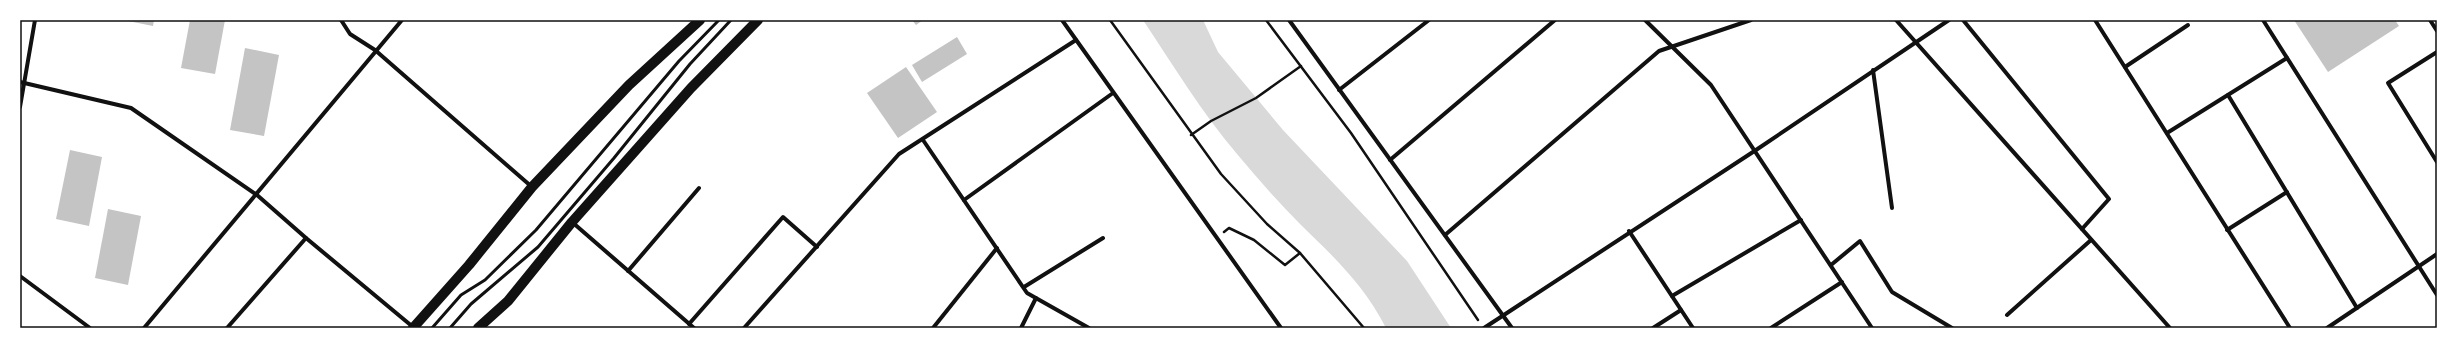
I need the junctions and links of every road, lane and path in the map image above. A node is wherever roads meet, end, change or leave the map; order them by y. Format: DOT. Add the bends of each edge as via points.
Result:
graph roads {
  1 [pos="36,20"];
  2 [pos="341,20"];
  3 [pos="402,20"];
  4 [pos="700,20"];
  5 [pos="719,20"];
  6 [pos="731,20"];
  7 [pos="758,20"];
  8 [pos="1062,20"];
  9 [pos="1110,20"];
  10 [pos="1266,20"];
  11 [pos="1289,20"];
  12 [pos="1428,20"];
  13 [pos="1555,20"];
  14 [pos="1645,20"];
  15 [pos="1751,20"];
  16 [pos="1896,20"];
  17 [pos="1949,20"];
  18 [pos="1963,20"];
  19 [pos="2095,20"];
  20 [pos="2263,20"];
  21 [pos="2430,20"];
  22 [pos="2188,26"];
  23 [pos="2437,31"];
  24 [pos="1076,40"];
  25 [pos="1915,41"];
  26 [pos="1671,47"];
  27 [pos="375,50"];
  28 [pos="2437,52"];
  29 [pos="2287,58"];
  30 [pos="1301,66"];
  31 [pos="2125,67"];
  32 [pos="1873,70"];
  33 [pos="22,82"];
  34 [pos="1339,90"];
  35 [pos="1113,92"];
  36 [pos="2228,95"];
  37 [pos="20,107"];
  38 [pos="2167,133"];
  39 [pos="1192,135"];
  40 [pos="923,140"];
  41 [pos="1756,150"];
  42 [pos="1390,160"];
  43 [pos="2437,162"];
  44 [pos="532,187"];
  45 [pos="699,188"];
  46 [pos="2287,192"];
  47 [pos="258,195"];
  48 [pos="964,200"];
  49 [pos="1892,208"];
  50 [pos="1801,220"];
  51 [pos="572,222"];
  52 [pos="2082,229"];
  53 [pos="2227,230"];
  54 [pos="1629,231"];
  55 [pos="1445,235"];
  56 [pos="1217,236"];
  57 [pos="306,238"];
  58 [pos="1103,238"];
  59 [pos="2091,240"];
  60 [pos="817,246"];
  61 [pos="997,248"];
  62 [pos="1300,253"];
  63 [pos="2437,254"];
  64 [pos="1831,265"];
  65 [pos="2418,267"];
  66 [pos="628,271"];
  67 [pos="20,276"];
  68 [pos="1842,282"];
  69 [pos="1024,287"];
  70 [pos="1672,296"];
  71 [pos="2437,296"];
  72 [pos="1036,298"];
  73 [pos="2357,308"];
  74 [pos="1681,310"];
  75 [pos="1502,314"];
  76 [pos="2008,315"];
  77 [pos="1480,322"];
  78 [pos="689,324"];
  79 [pos="413,327"];
  80 [pos="90,328"];
  81 [pos="144,328"];
  82 [pos="227,328"];
  83 [pos="432,328"];
  84 [pos="450,328"];
  85 [pos="478,328"];
  86 [pos="694,328"];
  87 [pos="744,328"];
  88 [pos="933,328"];
  89 [pos="1021,328"];
  90 [pos="1089,328"];
  91 [pos="1281,328"];
  92 [pos="1364,328"];
  93 [pos="1484,328"];
  94 [pos="1512,328"];
  95 [pos="1653,328"];
  96 [pos="1693,328"];
  97 [pos="1771,328"];
  98 [pos="1872,328"];
  99 [pos="1952,328"];
  100 [pos="2170,328"];
  101 [pos="2290,328"];
  102 [pos="2327,328"];
  1 -- 33 [label="street"];
  2 -- 27 [label="street" via="350,34"];
  3 -- 27 [label="street"];
  4 -- 44 [label="main road" via="629,85"];
  5 -- 83 [label="lane" via="679,61 536,230 485,280 461,295"];
  6 -- 84 [label="lane" via="690,64 538,247 471,304"];
  7 -- 51 [label="main road" via="691,88"];
  8 -- 24 [label="street"];
  9 -- 39 [label="path"];
  10 -- 30 [label="path"];
  11 -- 34 [label="street"];
  12 -- 34 [label="street"];
  13 -- 42 [label="street"];
  14 -- 26 [label="street"];
  15 -- 26 [label="street"];
  16 -- 25 [label="street"];
  17 -- 25 [label="street"];
  18 -- 52 [label="street" via="2108,199"];
  19 -- 31 [label="street"];
  20 -- 29 [label="street"];
  21 -- 23 [label="street"];
  22 -- 31 [label="street"];
  24 -- 35 [label="street"];
  24 -- 40 [label="street"];
  25 -- 32 [label="street"];
  25 -- 52 [label="street"];
  26 -- 41 [label="street" via="1711,85"];
  26 -- 55 [label="street" via="1659,51"];
  27 -- 44 [label="street"];
  27 -- 47 [label="street"];
  28 -- 43 [label="street" via="2388,83"];
  29 -- 36 [label="street"];
  29 -- 65 [label="street"];
  30 -- 39 [label="path" via="1256,98 1211,121"];
  30 -- 77 [label="path" via="1351,133"];
  31 -- 38 [label="street"];
  32 -- 41 [label="street"];
  32 -- 49 [label="street"];
  33 -- 37 [label="street"];
  33 -- 47 [label="street" via="131,108"];
  34 -- 42 [label="street"];
  35 -- 48 [label="street"];
  35 -- 56 [label="street"];
  36 -- 38 [label="street"];
  36 -- 46 [label="street"];
  38 -- 53 [label="street"];
  39 -- 62 [label="path" via="1221,174 1268,224"];
  40 -- 48 [label="street"];
  40 -- 60 [label="street" via="899,154"];
  41 -- 50 [label="street"];
  41 -- 54 [label="street"];
  42 -- 55 [label="street"];
  44 -- 79 [label="main road" via="469,266"];
  45 -- 66 [label="street"];
  46 -- 53 [label="street"];
  46 -- 73 [label="street"];
  47 -- 57 [label="street"];
  47 -- 81 [label="street"];
  48 -- 61 [label="street"];
  50 -- 64 [label="street"];
  50 -- 70 [label="street"];
  51 -- 66 [label="street"];
  51 -- 85 [label="main road" via="508,301"];
  52 -- 59 [label="street"];
  53 -- 101 [label="street"];
  54 -- 70 [label="street"];
  54 -- 75 [label="street"];
  55 -- 75 [label="street"];
  56 -- 62 [label="path" via="1229,228 1254,240 1285,265"];
  56 -- 91 [label="street"];
  57 -- 79 [label="street"];
  57 -- 82 [label="street"];
  58 -- 69 [label="street"];
  59 -- 76 [label="street"];
  59 -- 100 [label="street"];
  60 -- 78 [label="street" via="783,217"];
  60 -- 87 [label="street"];
  61 -- 69 [label="street"];
  61 -- 88 [label="street"];
  62 -- 92 [label="path"];
  63 -- 65 [label="street"];
  64 -- 68 [label="street"];
  64 -- 99 [label="street" via="1860,241 1892,292"];
  65 -- 71 [label="street"];
  65 -- 73 [label="street"];
  66 -- 78 [label="street"];
  67 -- 80 [label="street"];
  68 -- 97 [label="street"];
  68 -- 98 [label="street"];
  69 -- 72 [label="street" via="1027,293"];
  70 -- 74 [label="street"];
  72 -- 89 [label="street"];
  72 -- 90 [label="street"];
  73 -- 102 [label="street"];
  74 -- 95 [label="street"];
  74 -- 96 [label="street"];
  75 -- 93 [label="street"];
  75 -- 94 [label="street"];
  78 -- 86 [label="street"];
}
